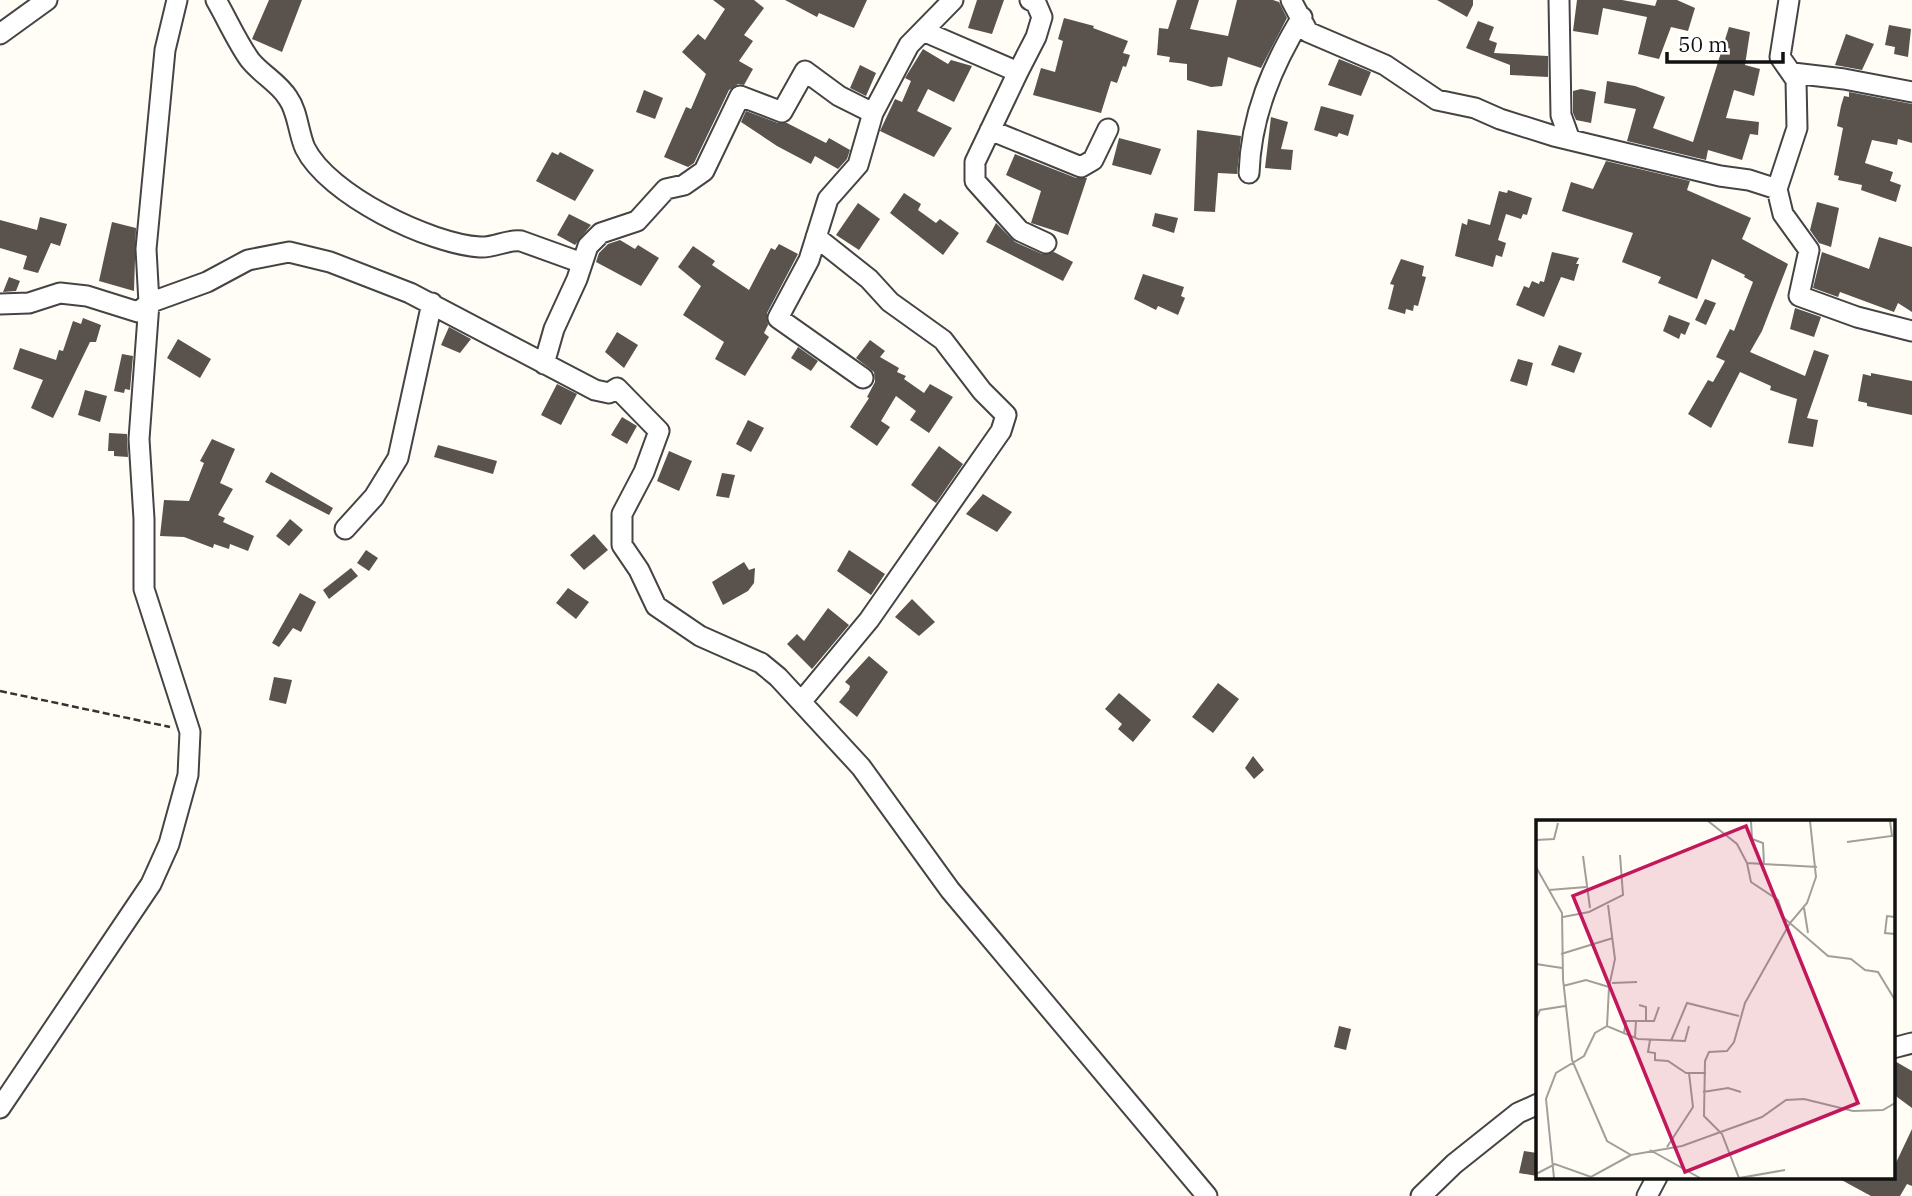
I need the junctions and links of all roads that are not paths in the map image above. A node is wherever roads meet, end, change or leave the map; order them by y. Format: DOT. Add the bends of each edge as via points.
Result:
graph roads {
  1 [pos="47,0"];
  2 [pos="177,0"];
  3 [pos="216,0"];
  4 [pos="953,0"];
  5 [pos="1030,0"];
  6 [pos="1291,0"];
  7 [pos="1559,0"];
  8 [pos="1789,0"];
  9 [pos="1302,17"];
  10 [pos="923,31"];
  11 [pos="0,34"];
  12 [pos="1018,72"];
  13 [pos="1793,73"];
  14 [pos="1912,92"];
  15 [pos="873,113"];
  16 [pos="1108,129"];
  17 [pos="990,130"];
  18 [pos="1570,140"];
  19 [pos="1249,173"];
  20 [pos="1777,190"];
  21 [pos="816,237"];
  22 [pos="1046,243"];
  23 [pos="582,263"];
  24 [pos="149,303"];
  25 [pos="432,303"];
  26 [pos="0,304"];
  27 [pos="1912,331"];
  28 [pos="544,364"];
  29 [pos="863,378"];
  30 [pos="345,529"];
  31 [pos="801,702"];
  32 [pos="1912,1043"];
  33 [pos="1895,1047"];
  34 [pos="1536,1105"];
  35 [pos="0,1108"];
  36 [pos="1656,1178"];
  37 [pos="1207,1196"];
  38 [pos="1421,1196"];
  39 [pos="1647,1196"];
  1 -- 11 [label="street"];
  2 -- 24 [label="street" via="165,50 146,249"];
  3 -- 23 [label="street" via="251,61 287,96 306,149 370,208 415,233 478,247 512,240 531,243"];
  4 -- 10 [label="street"];
  5 -- 12 [label="street" via="1042,17"];
  6 -- 9 [label="street"];
  7 -- 18 [label="street" via="1560,115"];
  8 -- 13 [label="street" via="1780,57"];
  9 -- 18 [label="street" via="1308,32 1385,65 1437,100"];
  9 -- 19 [label="street" via="1280,52 1263,96 1250,139"];
  10 -- 12 [label="street"];
  10 -- 15 [label="street" via="909,45"];
  12 -- 17 [label="street"];
  13 -- 14 [label="street"];
  13 -- 20 [label="street" via="1797,128"];
  15 -- 21 [label="street" via="858,165 828,199"];
  15 -- 23 [label="street" via="805,71 782,112 740,96 704,171 684,185 666,189 637,221 601,233 588,246"];
  16 -- 17 [label="street" via="1093,160 1081,167"];
  17 -- 22 [label="street" via="975,162 975,181 1020,231"];
  18 -- 20 [label="street"];
  20 -- 27 [label="street" via="1783,214 1809,250 1798,296"];
  21 -- 29 [label="street" via="778,318"];
  21 -- 31 [label="street" via="890,302 943,340 1006,420 869,620"];
  23 -- 28 [label="street"];
  24 -- 25 [label="street" via="207,282 248,260 289,252 330,262"];
  24 -- 26 [label="street" via="138,313 87,296 60,293 29,303"];
  24 -- 35 [label="street" via="139,439 144,589 190,732 188,775 169,844 151,884"];
  25 -- 28 [label="street"];
  25 -- 30 [label="street" via="398,458 374,497"];
  28 -- 31 [label="street" via="595,390 609,393 617,388 659,431 622,514 622,545 656,606 700,635 761,663"];
  31 -- 37 [label="street" via="861,766 950,890"];
  32 -- 33 [label="street"];
  34 -- 38 [label="street" via="1518,1113"];
  36 -- 39 [label="street"];
}
